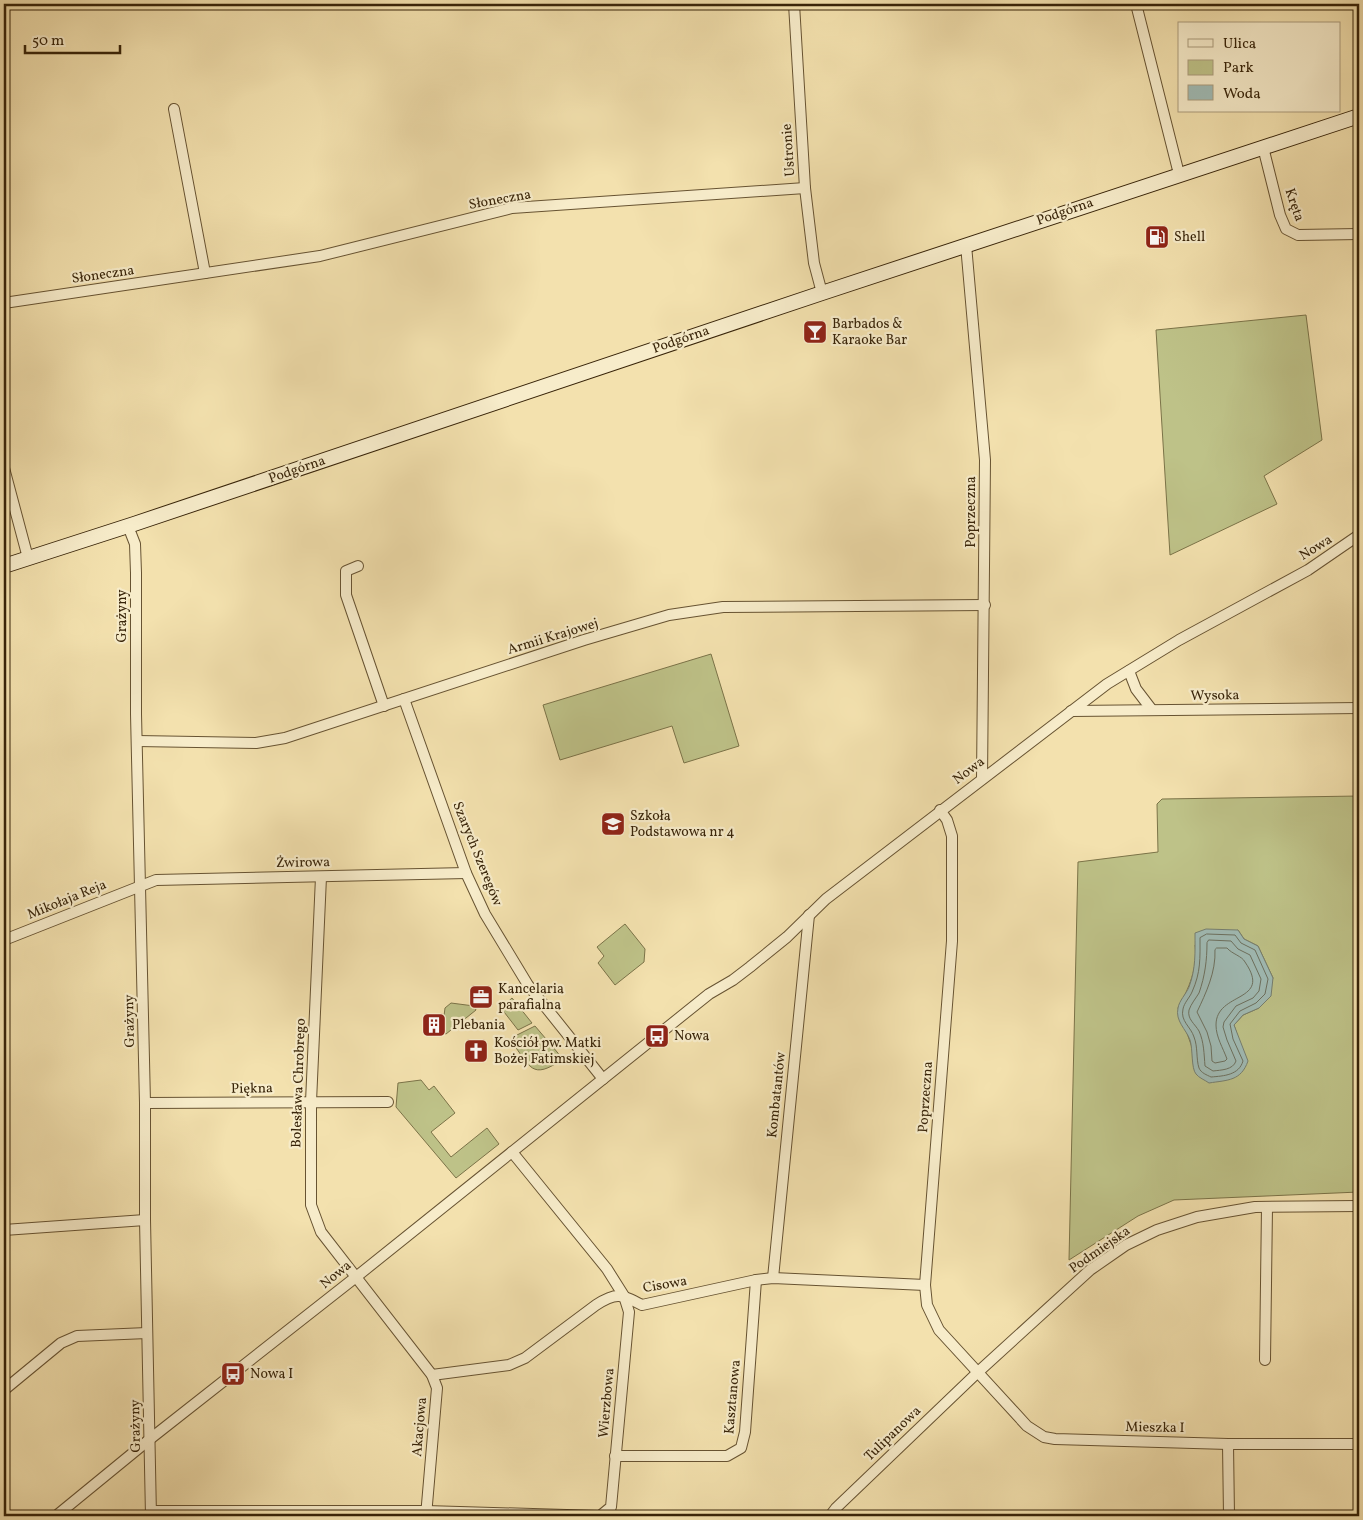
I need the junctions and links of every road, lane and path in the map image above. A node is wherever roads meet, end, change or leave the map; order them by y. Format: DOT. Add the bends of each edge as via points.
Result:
graph roads {
  1 [pos="794,4"];
  2 [pos="1136,4"];
  3 [pos="174,110"];
  4 [pos="1359,116"];
  5 [pos="1263,147"];
  6 [pos="1178,174"];
  7 [pos="805,188"];
  8 [pos="1359,234"];
  9 [pos="966,245"];
  10 [pos="205,273"];
  11 [pos="822,293"];
  12 [pos="4,304"];
  13 [pos="4,468"];
  14 [pos="128,526"];
  15 [pos="1359,535"];
  16 [pos="28,558"];
  17 [pos="4,566"];
  18 [pos="358,566"];
  19 [pos="985,605"];
  20 [pos="1129,671"];
  21 [pos="404,699"];
  22 [pos="384,706"];
  23 [pos="1359,708"];
  24 [pos="1152,710"];
  25 [pos="1071,711"];
  26 [pos="137,741"];
  27 [pos="982,779"];
  28 [pos="940,810"];
  29 [pos="466,873"];
  30 [pos="321,877"];
  31 [pos="141,885"];
  32 [pos="809,915"];
  33 [pos="4,940"];
  34 [pos="603,1079"];
  35 [pos="311,1102"];
  36 [pos="388,1102"];
  37 [pos="145,1103"];
  38 [pos="512,1152"];
  39 [pos="1359,1206"];
  40 [pos="1267,1207"];
  41 [pos="145,1220"];
  42 [pos="4,1230"];
  43 [pos="356,1277"];
  44 [pos="773,1278"];
  45 [pos="756,1280"];
  46 [pos="925,1285"];
  47 [pos="624,1296"];
  48 [pos="147,1333"];
  49 [pos="1265,1360"];
  50 [pos="977,1373"];
  51 [pos="432,1375"];
  52 [pos="4,1390"];
  53 [pos="150,1439"];
  54 [pos="1228,1444"];
  55 [pos="1359,1444"];
  56 [pos="615,1456"];
  57 [pos="151,1514"];
  58 [pos="426,1514"];
  59 [pos="56,1516"];
  60 [pos="830,1516"];
  61 [pos="1229,1516"];
  1 -- 7 [label="street, Ustronie"];
  2 -- 6 [label="street"];
  3 -- 10 [label="street"];
  4 -- 5 [label="main road, Podgórna"];
  5 -- 6 [label="main road, Podgórna"];
  5 -- 8 [label="street, Kręta" via="1286,229 1298,236"];
  6 -- 9 [label="main road, Podgórna"];
  7 -- 10 [label="street, Słoneczna" via="512,208 320,256"];
  7 -- 11 [label="street, Ustronie" via="814,263"];
  9 -- 11 [label="main road, Podgórna"];
  9 -- 19 [label="street, Poprzeczna" via="985,460"];
  10 -- 12 [label="street, Słoneczna"];
  11 -- 14 [label="main road, Podgórna"];
  13 -- 16 [label="street"];
  14 -- 16 [label="main road, Podgórna"];
  14 -- 26 [label="street, Grażyny" via="135,544"];
  15 -- 20 [label="street, Nowa" via="1308,570"];
  16 -- 17 [label="main road, Podgórna"];
  18 -- 22 [label="street" via="346,571 346,595"];
  19 -- 21 [label="street, Armii Krajowej" via="723,607 669,615"];
  19 -- 27 [label="street, Poprzeczna"];
  20 -- 24 [label="street" via="1136,690"];
  20 -- 25 [label="street, Nowa"];
  21 -- 22 [label="street, Armii Krajowej"];
  21 -- 29 [label="street, Szarych Szeregów"];
  22 -- 26 [label="street, Armii Krajowej" via="285,738 256,743"];
  23 -- 24 [label="street, Wysoka"];
  24 -- 25 [label="street, Wysoka"];
  25 -- 27 [label="street, Nowa"];
  26 -- 31 [label="street, Grażyny"];
  27 -- 28 [label="street, Nowa"];
  28 -- 32 [label="street, Nowa"];
  28 -- 46 [label="street, Poprzeczna" via="952,836 952,941"];
  29 -- 30 [label="street, Żwirowa"];
  29 -- 34 [label="street, Szarych Szeregów" via="485,914 528,985"];
  30 -- 31 [label="street, Żwirowa" via="156,880"];
  30 -- 35 [label="street, Bolesława Chrobrego"];
  31 -- 33 [label="street, Mikołaja Reja"];
  31 -- 37 [label="street, Grażyny"];
  32 -- 34 [label="street, Nowa" via="750,967 709,994"];
  32 -- 44 [label="street, Kombatantów"];
  34 -- 38 [label="street, Nowa"];
  35 -- 36 [label="street, Piękna"];
  35 -- 37 [label="street, Piękna"];
  35 -- 43 [label="street, Bolesława Chrobrego" via="311,1205 322,1232"];
  37 -- 41 [label="street, Grażyny"];
  38 -- 43 [label="street, Nowa"];
  38 -- 47 [label="street, Wierzbowa" via="608,1270"];
  39 -- 40 [label="street, Podmiejska"];
  40 -- 49 [label="street"];
  40 -- 50 [label="street, Podmiejska" via="1197,1217 1157,1230 1126,1246 1090,1270"];
  41 -- 42 [label="street"];
  41 -- 48 [label="street, Grażyny"];
  43 -- 51 [label="street, Akacjowa"];
  43 -- 53 [label="street, Nowa"];
  44 -- 45 [label="street, Cisowa"];
  44 -- 46 [label="street, Cisowa"];
  45 -- 47 [label="street, Cisowa" via="642,1305"];
  45 -- 56 [label="street, Kasztanowa" via="745,1432 741,1448 728,1456"];
  46 -- 50 [label="street, Poprzeczna" via="928,1305 939,1330"];
  47 -- 51 [label="street, Cisowa" via="608,1297 524,1358 509,1365"];
  47 -- 56 [label="street, Wierzbowa" via="629,1312"];
  48 -- 52 [label="street" via="77,1336 61,1343"];
  48 -- 53 [label="street, Grażyny"];
  50 -- 54 [label="street, Mieszka I" via="1027,1426 1044,1437"];
  50 -- 60 [label="street, Tulipanowa"];
  51 -- 58 [label="street, Akacjowa" via="438,1388"];
  53 -- 57 [label="street, Grażyny"];
  53 -- 59 [label="street, Nowa"];
  54 -- 55 [label="street, Mieszka I"];
  54 -- 61 [label="street"];
  56 -- 58 [label="street, Wierzbowa" via="611,1507 600,1516"];
  57 -- 58 [label="street, Wierzbowa"];
}
